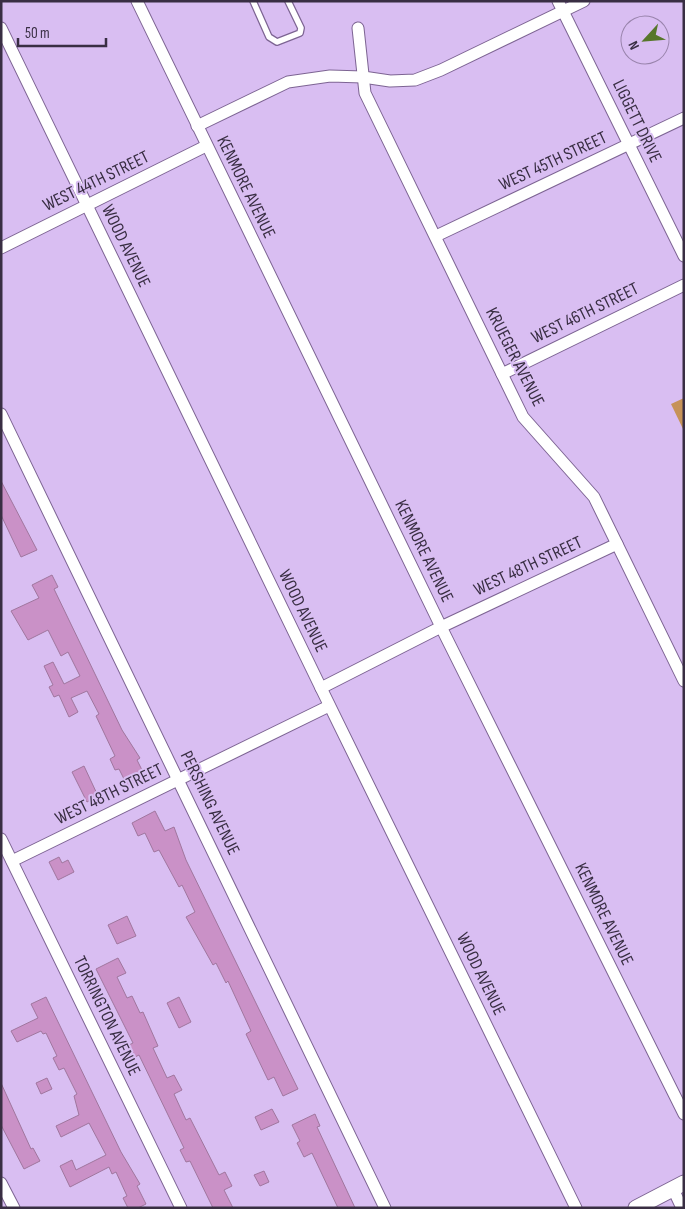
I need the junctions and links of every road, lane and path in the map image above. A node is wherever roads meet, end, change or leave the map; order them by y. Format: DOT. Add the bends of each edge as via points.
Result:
graph roads {
  1 [pos="137,1"];
  2 [pos="253,1"];
  3 [pos="288,1"];
  4 [pos="584,1"];
  5 [pos="561,6"];
  6 [pos="1,28"];
  7 [pos="358,28"];
  8 [pos="362,77"];
  9 [pos="684,118"];
  10 [pos="197,126"];
  11 [pos="630,144"];
  12 [pos="206,146"];
  13 [pos="86,204"];
  14 [pos="436,236"];
  15 [pos="1,248"];
  16 [pos="684,256"];
  17 [pos="684,285"];
  18 [pos="502,374"];
  19 [pos="1,414"];
  20 [pos="616,544"];
  21 [pos="441,626"];
  22 [pos="684,681"];
  23 [pos="320,688"];
  24 [pos="329,706"];
  25 [pos="180,779"];
  26 [pos="2,842"];
  27 [pos="12,861"];
  28 [pos="684,1114"];
  29 [pos="1,1183"];
  30 [pos="678,1186"];
  31 [pos="14,1208"];
  32 [pos="181,1208"];
  33 [pos="385,1208"];
  34 [pos="576,1208"];
  35 [pos="636,1208"];
  36 [pos="682,1208"];
  1 -- 10 [label="street, KENMORE AVENUE"];
  2 -- 3 [label="lane" via="270,37 277,42 300,33 301,28"];
  4 -- 5 [label="street"];
  5 -- 8 [label="street" via="441,70 415,80"];
  5 -- 11 [label="street, LIGGETT DRIVE"];
  6 -- 13 [label="street, WOOD AVENUE"];
  7 -- 8 [label="street, KRUEGER AVENUE"];
  8 -- 10 [label="street" via="330,76 288,82"];
  8 -- 14 [label="street, KRUEGER AVENUE" via="365,93"];
  9 -- 11 [label="street, WEST 45TH STREET"];
  10 -- 12 [label="street, KENMORE AVENUE"];
  11 -- 14 [label="street, WEST 45TH STREET"];
  11 -- 16 [label="street, LIGGETT DRIVE"];
  12 -- 13 [label="street, WEST 44TH STREET"];
  12 -- 21 [label="street, KENMORE AVENUE"];
  13 -- 15 [label="street, WEST 44TH STREET"];
  13 -- 23 [label="street, WOOD AVENUE"];
  14 -- 18 [label="street, KRUEGER AVENUE"];
  17 -- 18 [label="street, WEST 46TH STREET"];
  18 -- 20 [label="street, KRUEGER AVENUE" via="524,416 594,498"];
  19 -- 25 [label="street, PERSHING AVENUE"];
  20 -- 21 [label="street, WEST 48TH STREET"];
  20 -- 22 [label="street, KRUEGER AVENUE"];
  21 -- 23 [label="street, WEST 48TH STREET"];
  21 -- 28 [label="street, KENMORE AVENUE"];
  23 -- 24 [label="street, WOOD AVENUE"];
  24 -- 25 [label="street, WEST 48TH STREET"];
  24 -- 34 [label="street, WOOD AVENUE"];
  25 -- 27 [label="street, WEST 48TH STREET"];
  25 -- 33 [label="street, PERSHING AVENUE"];
  26 -- 27 [label="street, TORRINGTON AVENUE"];
  27 -- 32 [label="street, TORRINGTON AVENUE"];
  29 -- 31 [label="street"];
  30 -- 35 [label="street"];
  30 -- 36 [label="street"];
}
